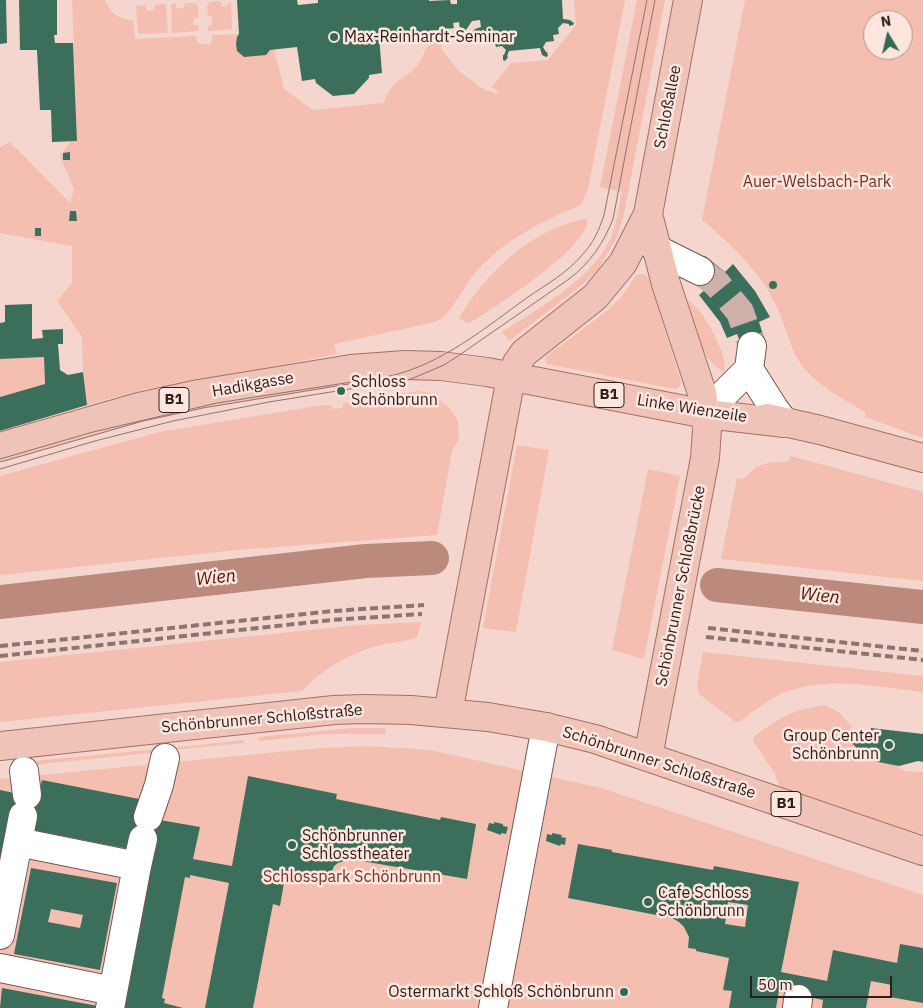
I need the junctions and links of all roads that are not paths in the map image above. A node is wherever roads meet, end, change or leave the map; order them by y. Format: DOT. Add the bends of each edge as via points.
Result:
graph roads {
  1 [pos="688,0"];
  2 [pos="648,214"];
  3 [pos="656,249"];
  4 [pos="700,272"];
  5 [pos="511,377"];
  6 [pos="713,406"];
  7 [pos="785,423"];
  8 [pos="0,447"];
  9 [pos="923,458"];
  10 [pos="448,713"];
  11 [pos="546,727"];
  12 [pos="0,746"];
  13 [pos="648,757"];
  14 [pos="164,758"];
  15 [pos="923,851"];
  16 [pos="137,866"];
  17 [pos="0,935"];
  18 [pos="0,968"];
  19 [pos="112,1000"];
  20 [pos="493,1008"];
  1 -- 2 [label="main road, Schloßallee"];
  2 -- 3 [label="main road, Schloßallee"];
  2 -- 5 [label="main road, Schloßallee" via="610,281 595,297 524,353"];
  3 -- 4 [label="lane"];
  3 -- 6 [label="main road, Schloßallee" via="676,317"];
  5 -- 6 [label="main road, Linke Wienzeile / B1"];
  5 -- 8 [label="main road, Hadikgasse / B1" via="425,365 351,369 139,407"];
  5 -- 10 [label="main road"];
  6 -- 7 [label="main road, Linke Wienzeile / B1"];
  6 -- 7 [label="lane" via="751,358 774,410"];
  6 -- 13 [label="main road, Schönbrunner Schloßbrücke"];
  7 -- 9 [label="main road, Linke Wienzeile / B1"];
  10 -- 11 [label="main road, Schönbrunner Schloßstraße / B1"];
  10 -- 12 [label="main road, Schönbrunner Schloßstraße / B1" via="334,710"];
  11 -- 13 [label="main road, Schönbrunner Schloßstraße / B1"];
  11 -- 20 [label="lane"];
  13 -- 15 [label="main road, Schönbrunner Schloßstraße / B1"];
  14 -- 16 [label="lane"];
  16 -- 17 [label="lane" via="23,806"];
  16 -- 19 [label="lane"];
  18 -- 19 [label="lane"];
}
